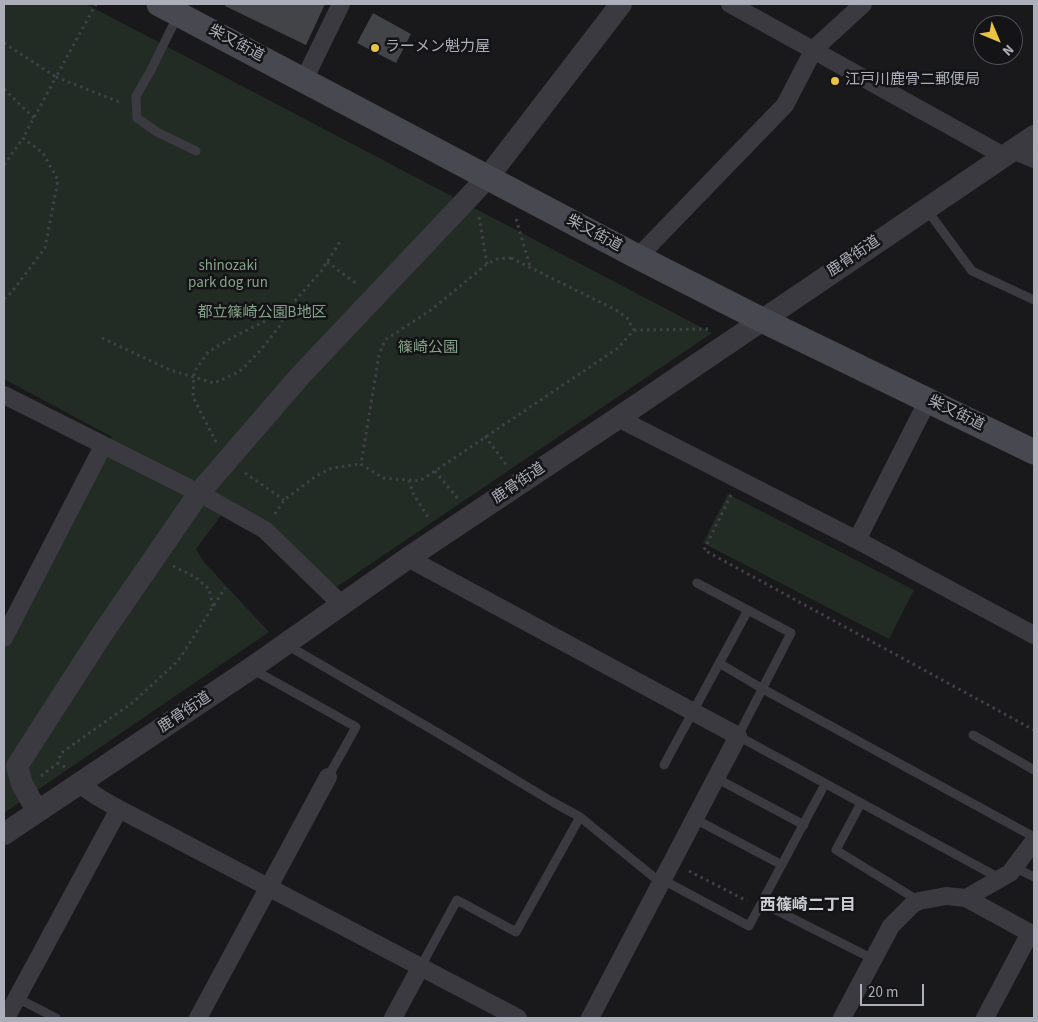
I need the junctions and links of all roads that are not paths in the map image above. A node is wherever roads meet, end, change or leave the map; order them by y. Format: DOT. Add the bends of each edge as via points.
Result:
graph roads {
  1 [pos="341,4"];
  2 [pos="621,4"];
  3 [pos="730,4"];
  4 [pos="863,4"];
  5 [pos="169,9"];
  6 [pos="814,49"];
  7 [pos="304,80"];
  8 [pos="1034,136"];
  9 [pos="196,151"];
  10 [pos="1008,153"];
  11 [pos="1034,159"];
  12 [pos="488,177"];
  13 [pos="926,208"];
  14 [pos="638,257"];
  15 [pos="1034,300"];
  16 [pos="762,320"];
  17 [pos="4,395"];
  18 [pos="928,400"];
  19 [pos="618,418"];
  20 [pos="103,446"];
  21 [pos="1034,452"];
  22 [pos="199,493"];
  23 [pos="857,540"];
  24 [pos="408,558"];
  25 [pos="697,583"];
  26 [pos="342,605"];
  27 [pos="748,610"];
  28 [pos="1034,635"];
  29 [pos="4,638"];
  30 [pos="286,644"];
  31 [pos="719,663"];
  32 [pos="250,669"];
  33 [pos="763,689"];
  34 [pos="693,712"];
  35 [pos="973,735"];
  36 [pos="738,736"];
  37 [pos="10,763"];
  38 [pos="664,765"];
  39 [pos="1034,770"];
  40 [pos="328,777"];
  41 [pos="716,778"];
  42 [pos="82,782"];
  43 [pos="825,784"];
  44 [pos="862,803"];
  45 [pos="119,809"];
  46 [pos="37,811"];
  47 [pos="580,817"];
  48 [pos="695,819"];
  49 [pos="804,825"];
  50 [pos="4,834"];
  51 [pos="1034,837"];
  52 [pos="1034,841"];
  53 [pos="782,866"];
  54 [pos="1007,873"];
  55 [pos="1034,877"];
  56 [pos="662,882"];
  57 [pos="268,888"];
  58 [pos="966,898"];
  59 [pos="919,901"];
  60 [pos="760,905"];
  61 [pos="1032,934"];
  62 [pos="873,959"];
  63 [pos="420,968"];
  64 [pos="17,998"];
  65 [pos="6,1018"];
  66 [pos="56,1018"];
  67 [pos="198,1018"];
  68 [pos="393,1018"];
  69 [pos="518,1018"];
  70 [pos="590,1018"];
  71 [pos="842,1018"];
  72 [pos="985,1018"];
  1 -- 7 [label="street"];
  2 -- 12 [label="street"];
  3 -- 6 [label="street"];
  4 -- 6 [label="street"];
  5 -- 7 [label="main road, 柴又街道"];
  5 -- 9 [label="lane" via="150,72 136,96 137,118"];
  6 -- 10 [label="street"];
  6 -- 14 [label="street" via="785,105"];
  7 -- 12 [label="main road, 柴又街道"];
  8 -- 10 [label="street, 鹿骨街道"];
  10 -- 11 [label="street"];
  10 -- 13 [label="street, 鹿骨街道"];
  12 -- 14 [label="main road, 柴又街道"];
  12 -- 22 [label="street" via="300,376"];
  13 -- 15 [label="lane" via="972,271"];
  13 -- 16 [label="street, 鹿骨街道"];
  14 -- 16 [label="main road, 柴又街道"];
  16 -- 18 [label="main road, 柴又街道"];
  16 -- 19 [label="street, 鹿骨街道"];
  17 -- 20 [label="street"];
  18 -- 21 [label="main road, 柴又街道"];
  18 -- 23 [label="street"];
  19 -- 23 [label="street"];
  19 -- 24 [label="street, 鹿骨街道"];
  20 -- 22 [label="street"];
  20 -- 29 [label="street"];
  22 -- 26 [label="street" via="264,530"];
  22 -- 37 [label="street"];
  23 -- 28 [label="street"];
  24 -- 26 [label="street, 鹿骨街道"];
  24 -- 34 [label="street"];
  25 -- 27 [label="lane"];
  26 -- 30 [label="street, 鹿骨街道"];
  27 -- 31 [label="lane"];
  27 -- 33 [label="lane" via="791,633"];
  30 -- 32 [label="street, 鹿骨街道"];
  30 -- 47 [label="lane"];
  31 -- 33 [label="lane"];
  31 -- 34 [label="lane"];
  32 -- 40 [label="lane" via="356,727"];
  32 -- 42 [label="street, 鹿骨街道"];
  33 -- 36 [label="lane"];
  33 -- 51 [label="lane"];
  34 -- 36 [label="street"];
  34 -- 38 [label="lane"];
  35 -- 39 [label="lane"];
  36 -- 41 [label="street"];
  36 -- 43 [label="lane"];
  37 -- 46 [label="street"];
  40 -- 57 [label="street"];
  41 -- 48 [label="street"];
  41 -- 49 [label="lane"];
  42 -- 45 [label="street" via="98,797"];
  42 -- 46 [label="street, 鹿骨街道"];
  43 -- 44 [label="lane"];
  43 -- 49 [label="lane"];
  44 -- 54 [label="lane"];
  44 -- 59 [label="lane" via="836,850"];
  45 -- 57 [label="street"];
  45 -- 64 [label="street"];
  46 -- 50 [label="street, 鹿骨街道"];
  47 -- 56 [label="lane"];
  47 -- 63 [label="lane" via="516,932 457,900"];
  48 -- 53 [label="lane"];
  48 -- 56 [label="street"];
  49 -- 53 [label="lane"];
  52 -- 54 [label="street"];
  53 -- 60 [label="lane"];
  54 -- 55 [label="lane"];
  54 -- 58 [label="street"];
  56 -- 60 [label="lane" via="749,926"];
  56 -- 70 [label="street"];
  57 -- 63 [label="street"];
  57 -- 67 [label="street"];
  58 -- 59 [label="street" via="946,896"];
  58 -- 61 [label="street"];
  59 -- 62 [label="street" via="891,926"];
  60 -- 62 [label="lane"];
  61 -- 72 [label="street"];
  62 -- 71 [label="street"];
  63 -- 68 [label="street"];
  63 -- 69 [label="street"];
  64 -- 65 [label="street"];
  64 -- 66 [label="lane"];
}
